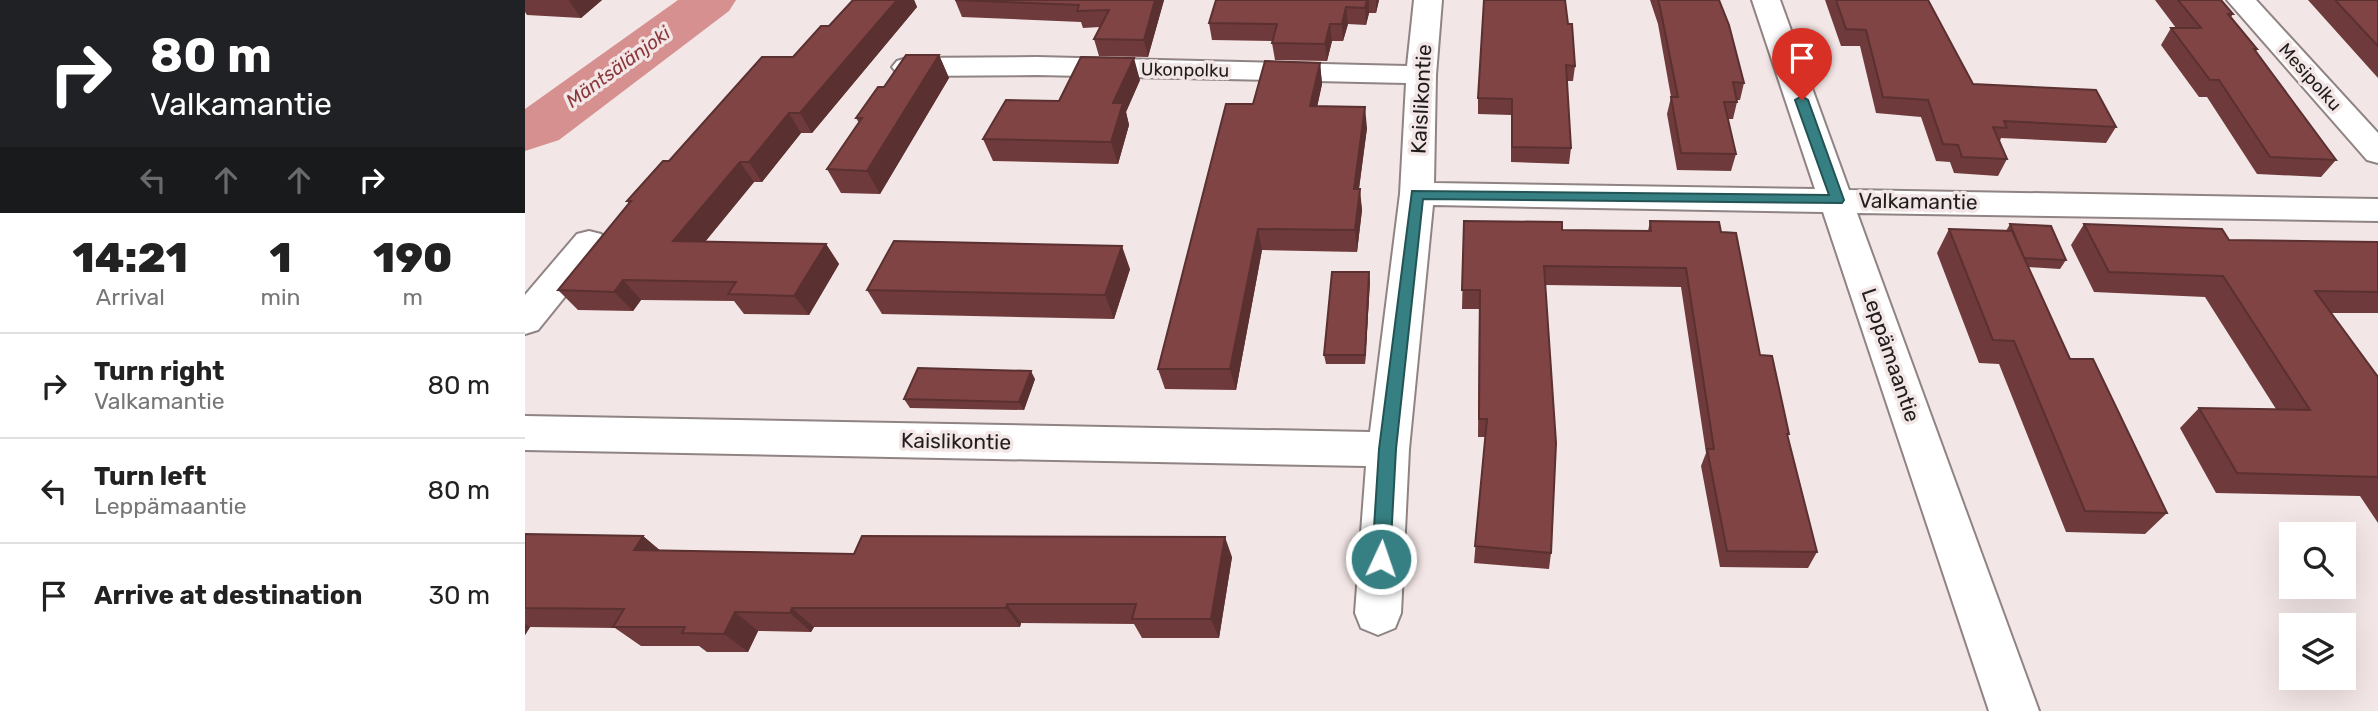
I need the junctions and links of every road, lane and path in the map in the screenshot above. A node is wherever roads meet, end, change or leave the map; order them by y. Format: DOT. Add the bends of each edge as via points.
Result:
graph roads {
  1 [pos="1428,0"];
  2 [pos="1766,0"];
  3 [pos="2241,0"];
  4 [pos="907,67"];
  5 [pos="1421,75"];
  6 [pos="2378,153"];
  7 [pos="1417,194"];
  8 [pos="1837,200"];
  9 [pos="2378,210"];
  10 [pos="589,243"];
  11 [pos="525,320"];
  12 [pos="525,433"];
  13 [pos="1388,449"];
  14 [pos="1378,613"];
  15 [pos="2014,711"];
  1 -- 5 [label="street, Kaislikontie"];
  2 -- 8 [label="street, Leppämaantie"];
  3 -- 6 [label="street, Mesipolku"];
  4 -- 5 [label="street, Ukonpolku"];
  5 -- 7 [label="street, Kaislikontie"];
  7 -- 8 [label="street, Valkamantie"];
  7 -- 13 [label="street, Kaislikontie"];
  8 -- 9 [label="street, Valkamantie"];
  8 -- 15 [label="street, Leppämaantie"];
  10 -- 11 [label="street"];
  12 -- 13 [label="street, Kaislikontie"];
  13 -- 14 [label="street, Kaislikontie"];
}
